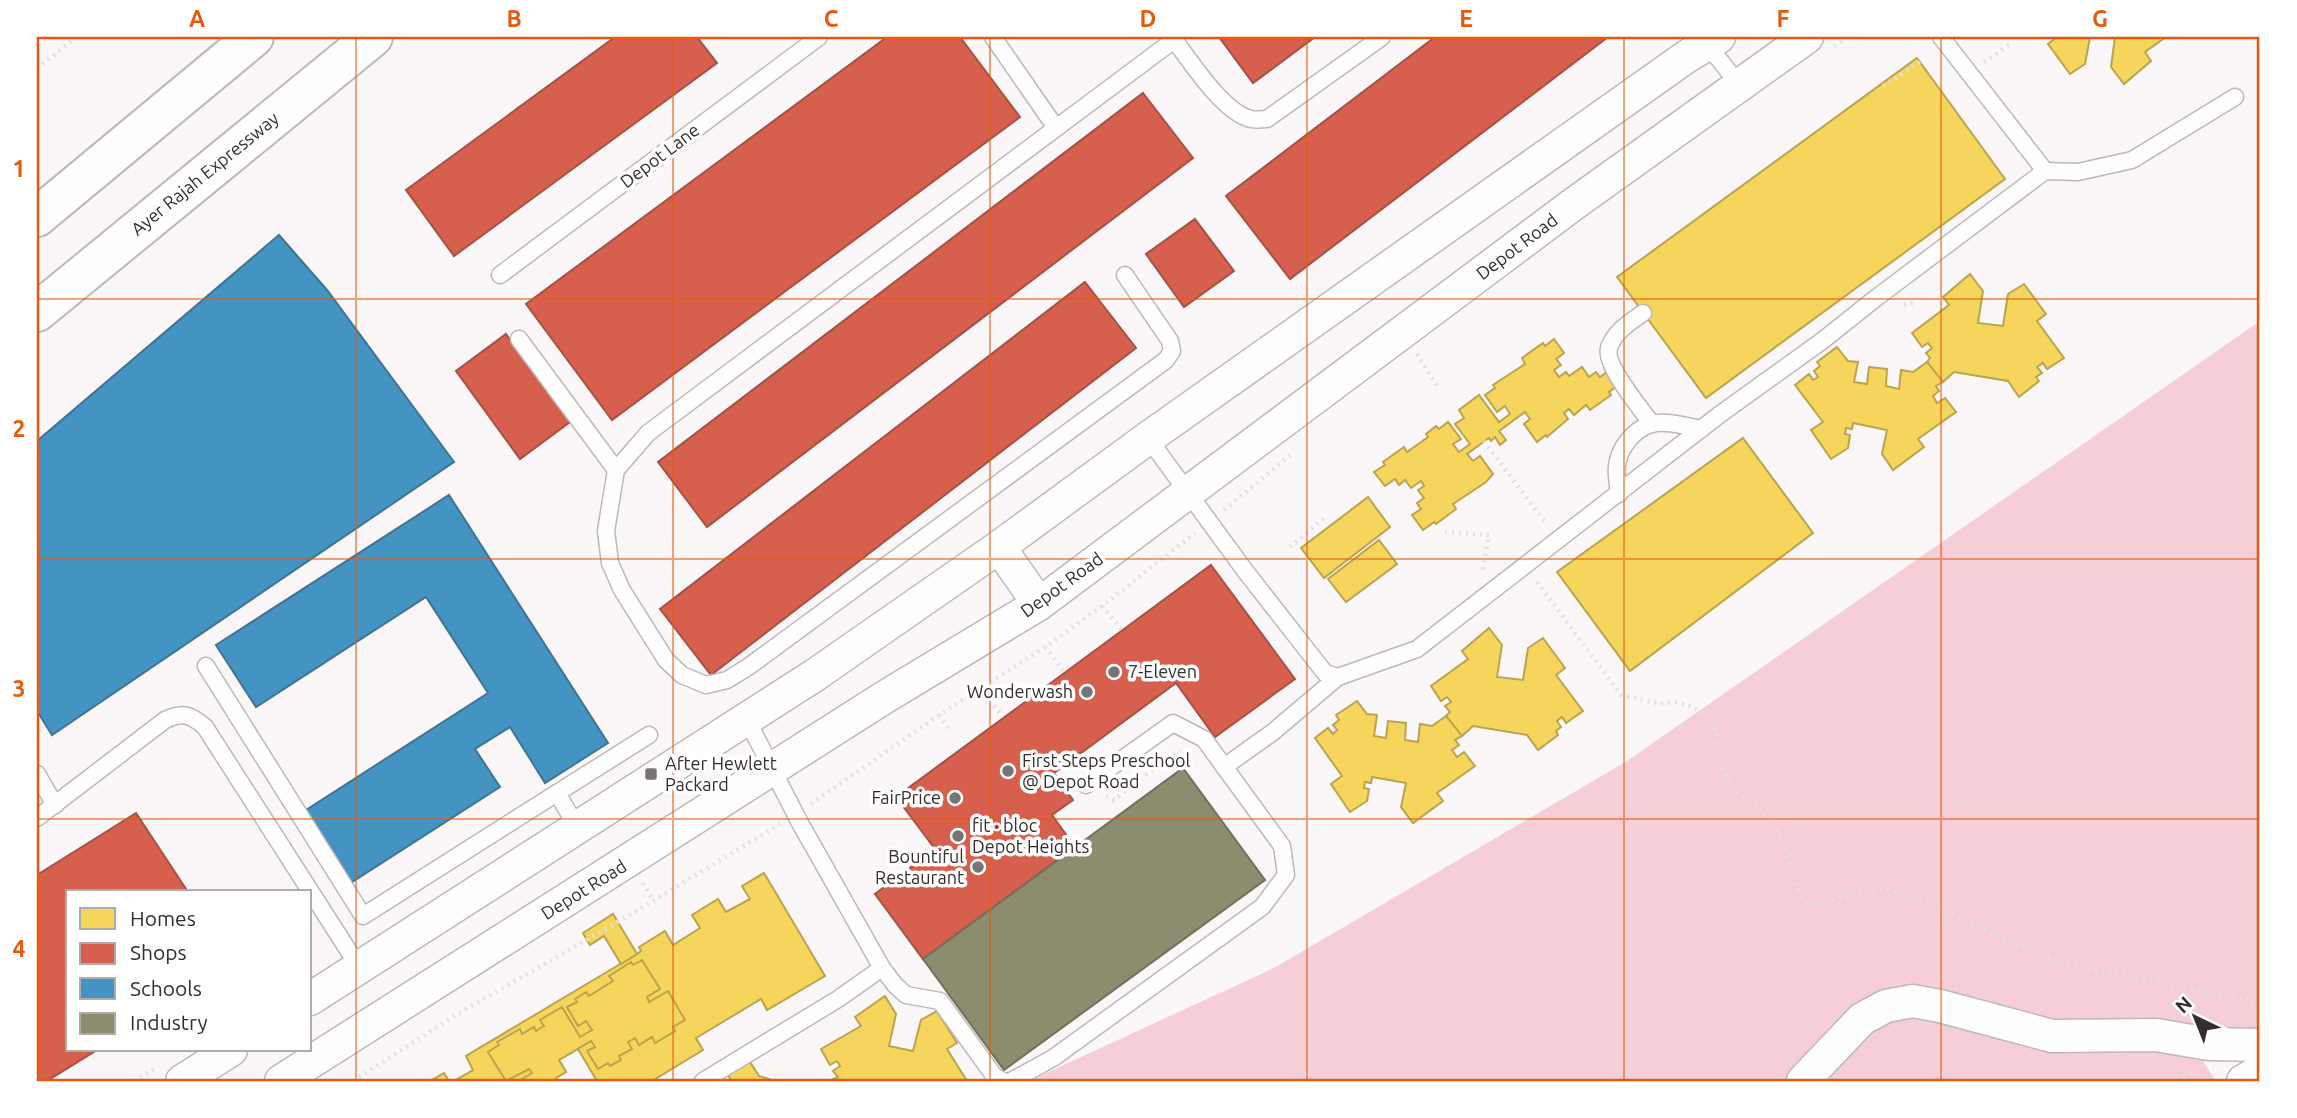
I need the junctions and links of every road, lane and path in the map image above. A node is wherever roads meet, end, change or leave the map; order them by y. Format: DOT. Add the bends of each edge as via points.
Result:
graph roads {
  1 [pos="76,37"];
  2 [pos="254,37"];
  3 [pos="373,37"];
  4 [pos="819,37"];
  5 [pos="993,37"];
  6 [pos="1382,37"];
  7 [pos="1808,37"];
  8 [pos="1941,37"];
  9 [pos="1173,38"];
  10 [pos="1709,39"];
  11 [pos="2009,45"];
  12 [pos="1992,56"];
  13 [pos="1923,60"];
  14 [pos="37,69"];
  15 [pos="1739,85"];
  16 [pos="1884,86"];
  17 [pos="2235,97"];
  18 [pos="1056,128"];
  19 [pos="2045,171"];
  20 [pos="37,217"];
  21 [pos="500,275"];
  22 [pos="1125,275"];
  23 [pos="37,312"];
  24 [pos="1643,313"];
  25 [pos="519,339"];
  26 [pos="1420,359"];
  27 [pos="1437,386"];
  28 [pos="1652,424"];
  29 [pos="1701,429"];
  30 [pos="1148,438"];
  31 [pos="1485,441"];
  32 [pos="616,470"];
  33 [pos="1188,492"];
  34 [pos="1619,494"];
  35 [pos="1325,517"];
  36 [pos="1552,531"];
  37 [pos="1445,532"];
  38 [pos="999,547"];
  39 [pos="1290,548"];
  40 [pos="1526,567"];
  41 [pos="1481,576"];
  42 [pos="1039,604"];
  43 [pos="1102,606"];
  44 [pos="1124,632"];
  45 [pos="1045,648"];
  46 [pos="206,666"];
  47 [pos="1066,674"];
  48 [pos="1338,677"];
  49 [pos="981,689"];
  50 [pos="1001,714"];
  51 [pos="939,715"];
  52 [pos="746,718"];
  53 [pos="951,732"];
  54 [pos="649,735"];
  55 [pos="1211,749"];
  56 [pos="1224,767"];
  57 [pos="772,771"];
  58 [pos="37,774"];
  59 [pos="1086,785"];
  60 [pos="557,793"];
  61 [pos="55,805"];
  62 [pos="37,817"];
  63 [pos="577,827"];
  64 [pos="310,890"];
  65 [pos="312,894"];
  66 [pos="359,967"];
  67 [pos="881,968"];
  68 [pos="312,998"];
  69 [pos="2260,1016"];
  70 [pos="2260,1045"];
  71 [pos="228,1052"];
  72 [pos="2202,1070"];
  73 [pos="2260,1071"];
  74 [pos="182,1081"];
  75 [pos="281,1081"];
  76 [pos="703,1081"];
  77 [pos="1003,1081"];
  78 [pos="1011,1081"];
  79 [pos="1804,1081"];
  80 [pos="2170,1081"];
  81 [pos="2243,1081"];
  1 -- 14 [label="path"];
  2 -- 20 [label="highway"];
  3 -- 23 [label="highway, Ayer Rajah Expressway"];
  4 -- 21 [label="lane, Depot Lane"];
  5 -- 18 [label="lane"];
  6 -- 9 [label="lane" via="1267,119 1252,120 1221,99"];
  7 -- 15 [label="street, Depot Road"];
  8 -- 19 [label="lane"];
  9 -- 18 [label="lane"];
  10 -- 15 [label="lane"];
  10 -- 30 [label="street"];
  11 -- 12 [label="path"];
  13 -- 16 [label="path"];
  15 -- 33 [label="street, Depot Road"];
  17 -- 19 [label="lane" via="2132,160 2078,172"];
  18 -- 32 [label="lane" via="648,433"];
  19 -- 29 [label="lane"];
  22 -- 32 [label="lane" via="1170,341 1171,356 727,680 706,685 682,676 666,660 622,590 610,563 606,531"];
  24 -- 28 [label="lane" via="1621,329 1608,349 1610,364"];
  25 -- 32 [label="lane"];
  26 -- 27 [label="path"];
  28 -- 29 [label="lane"];
  28 -- 34 [label="lane" via="1622,448 1617,467"];
  29 -- 34 [label="lane"];
  30 -- 33 [label="lane"];
  30 -- 38 [label="street"];
  31 -- 36 [label="path"];
  33 -- 42 [label="street, Depot Road"];
  33 -- 48 [label="lane" via="1325,673"];
  34 -- 40 [label="lane"];
  35 -- 39 [label="path"];
  37 -- 41 [label="path" via="1489,535"];
  38 -- 42 [label="street"];
  38 -- 52 [label="street"];
  40 -- 48 [label="lane" via="1417,649"];
  40 -- 69 [label="path" via="1621,695 1688,705 1710,720 1717,731 1717,753 1725,774 1737,792 1773,823 1797,890 1806,901 1819,905 1867,890 1909,895 2061,963 2250,1000"];
  42 -- 57 [label="street, Depot Road"];
  43 -- 44 [label="path"];
  45 -- 47 [label="path"];
  46 -- 60 [label="lane" via="363,916"];
  48 -- 56 [label="lane"];
  49 -- 50 [label="path"];
  51 -- 53 [label="path"];
  52 -- 57 [label="lane"];
  52 -- 63 [label="street"];
  54 -- 60 [label="lane"];
  55 -- 56 [label="lane"];
  55 -- 59 [label="path" via="1196,744 1166,759 1114,800"];
  55 -- 59 [label="lane" via="1204,739 1173,723"];
  56 -- 78 [label="lane" via="1282,846 1286,874 1262,907 1053,1058"];
  57 -- 67 [label="lane"];
  57 -- 75 [label="street, Depot Road"];
  58 -- 61 [label="lane"];
  60 -- 63 [label="lane"];
  61 -- 62 [label="lane"];
  61 -- 64 [label="lane" via="165,720 181,713 193,716 205,727"];
  63 -- 66 [label="street"];
  65 -- 66 [label="lane"];
  66 -- 68 [label="street"];
  67 -- 76 [label="lane"];
  67 -- 77 [label="lane" via="906,995 951,1006 995,1077"];
  70 -- 79 [label="street" via="2209,1044 2156,1035 2052,1036 1913,1002 1886,1006 1862,1018"];
  71 -- 74 [label="street"];
  72 -- 80 [label="path"];
  73 -- 81 [label="street"];
}
